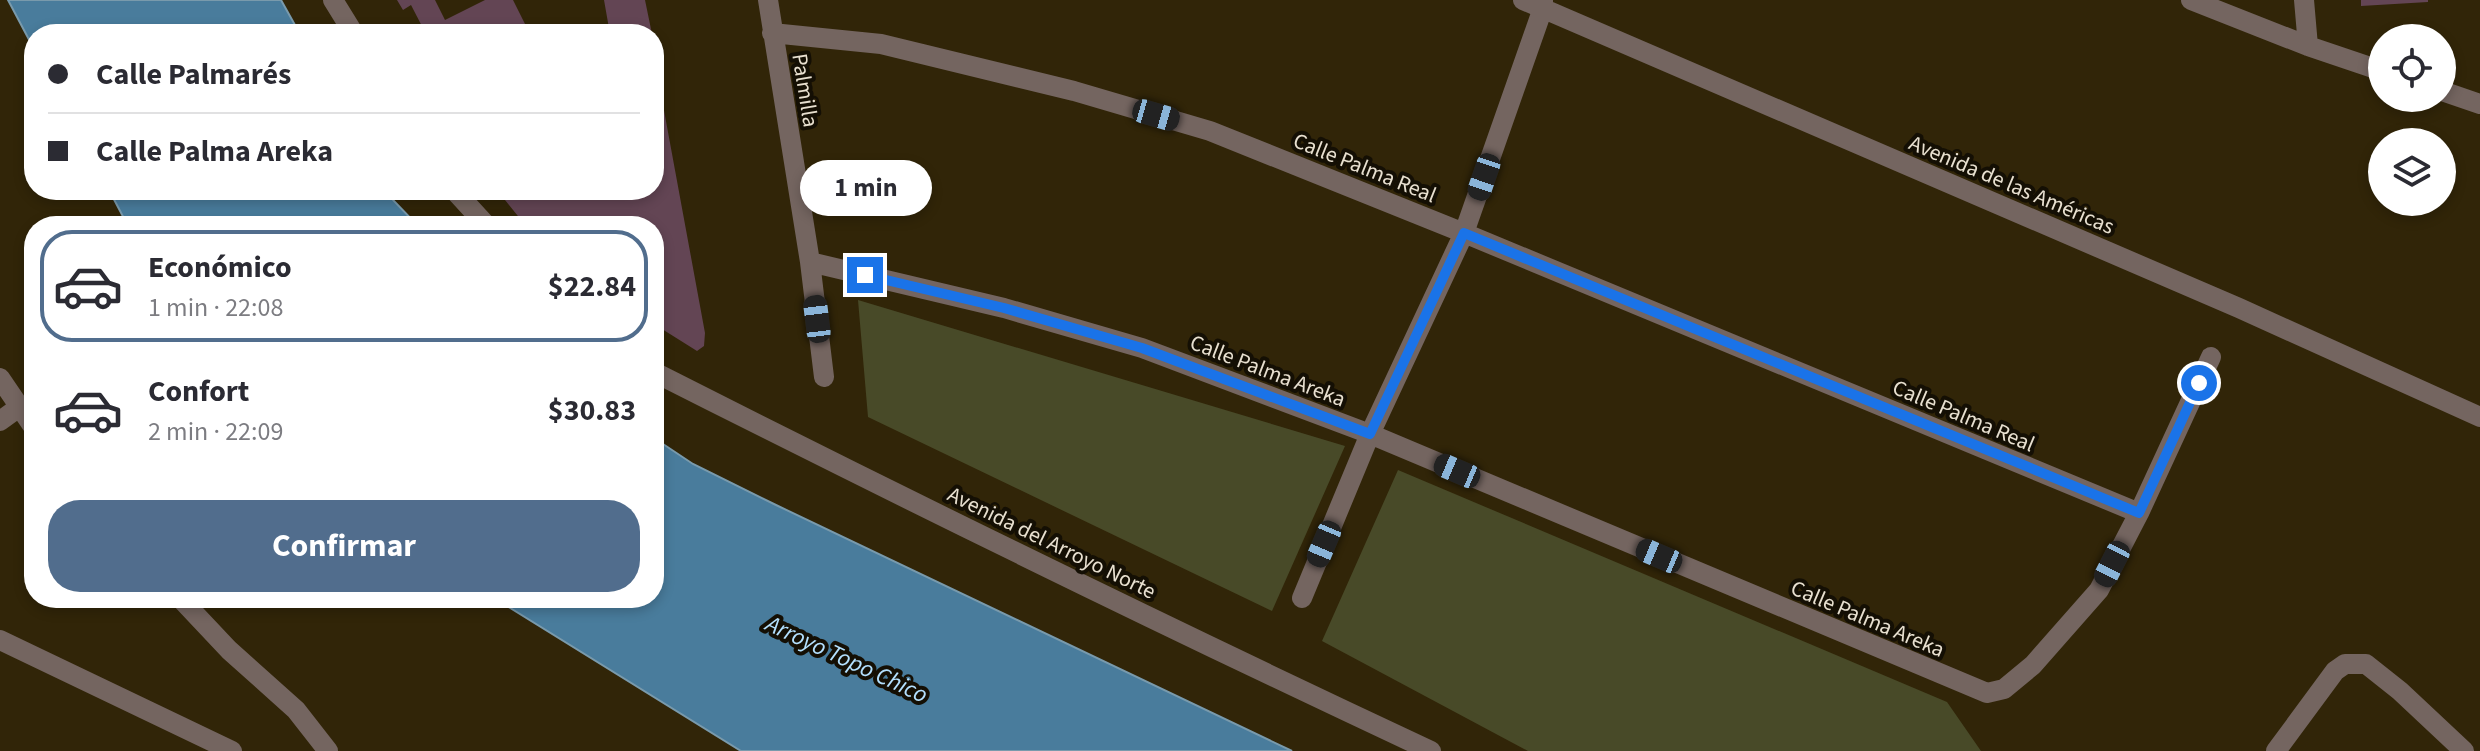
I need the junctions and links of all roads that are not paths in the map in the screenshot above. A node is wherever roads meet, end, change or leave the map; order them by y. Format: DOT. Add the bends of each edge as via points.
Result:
graph roads {
  1 [pos="333,0"];
  2 [pos="768,0"];
  3 [pos="1523,0"];
  4 [pos="2191,0"];
  5 [pos="2304,0"];
  6 [pos="1543,4"];
  7 [pos="348,24"];
  8 [pos="772,33"];
  9 [pos="2308,46"];
  10 [pos="2368,66"];
  11 [pos="2456,96"];
  12 [pos="2480,104"];
  13 [pos="463,200"];
  14 [pos="478,216"];
  15 [pos="1464,233"];
  16 [pos="810,262"];
  17 [pos="2211,357"];
  18 [pos="664,377"];
  19 [pos="824,377"];
  20 [pos="0,378"];
  21 [pos="18,408"];
  22 [pos="24,416"];
  23 [pos="2480,417"];
  24 [pos="0,421"];
  25 [pos="1370,434"];
  26 [pos="2139,513"];
  27 [pos="1302,598"];
  28 [pos="189,608"];
  29 [pos="0,640"];
  30 [pos="232,751"];
  31 [pos="328,751"];
  32 [pos="1431,751"];
  33 [pos="2276,751"];
  34 [pos="2464,751"];
  1 -- 7 [label="street"];
  2 -- 8 [label="street, Palmilla"];
  3 -- 6 [label="street, Avenida de las Américas"];
  4 -- 9 [label="street"];
  5 -- 9 [label="street"];
  6 -- 15 [label="street"];
  6 -- 23 [label="street, Avenida de las Américas"];
  8 -- 15 [label="street, Calle Palma Real" via="881,44 1074,91 1210,131"];
  8 -- 16 [label="street, Palmilla"];
  9 -- 10 [label="street"];
  11 -- 12 [label="street"];
  13 -- 14 [label="street"];
  15 -- 25 [label="street"];
  15 -- 26 [label="street, Calle Palma Real"];
  16 -- 19 [label="street, Palmilla"];
  16 -- 25 [label="street, Calle Palma Areka" via="1004,308 1142,348"];
  17 -- 26 [label="street"];
  18 -- 32 [label="street, Avenida del Arroyo Norte"];
  20 -- 21 [label="street"];
  21 -- 22 [label="street"];
  21 -- 24 [label="street"];
  25 -- 26 [label="street, Calle Palma Areka" via="1987,693 2004,689 2033,665 2099,590"];
  25 -- 27 [label="street"];
  28 -- 31 [label="street" via="296,710"];
  29 -- 30 [label="street"];
  33 -- 34 [label="street" via="2335,671 2355,662 2366,664 2400,691"];
}
